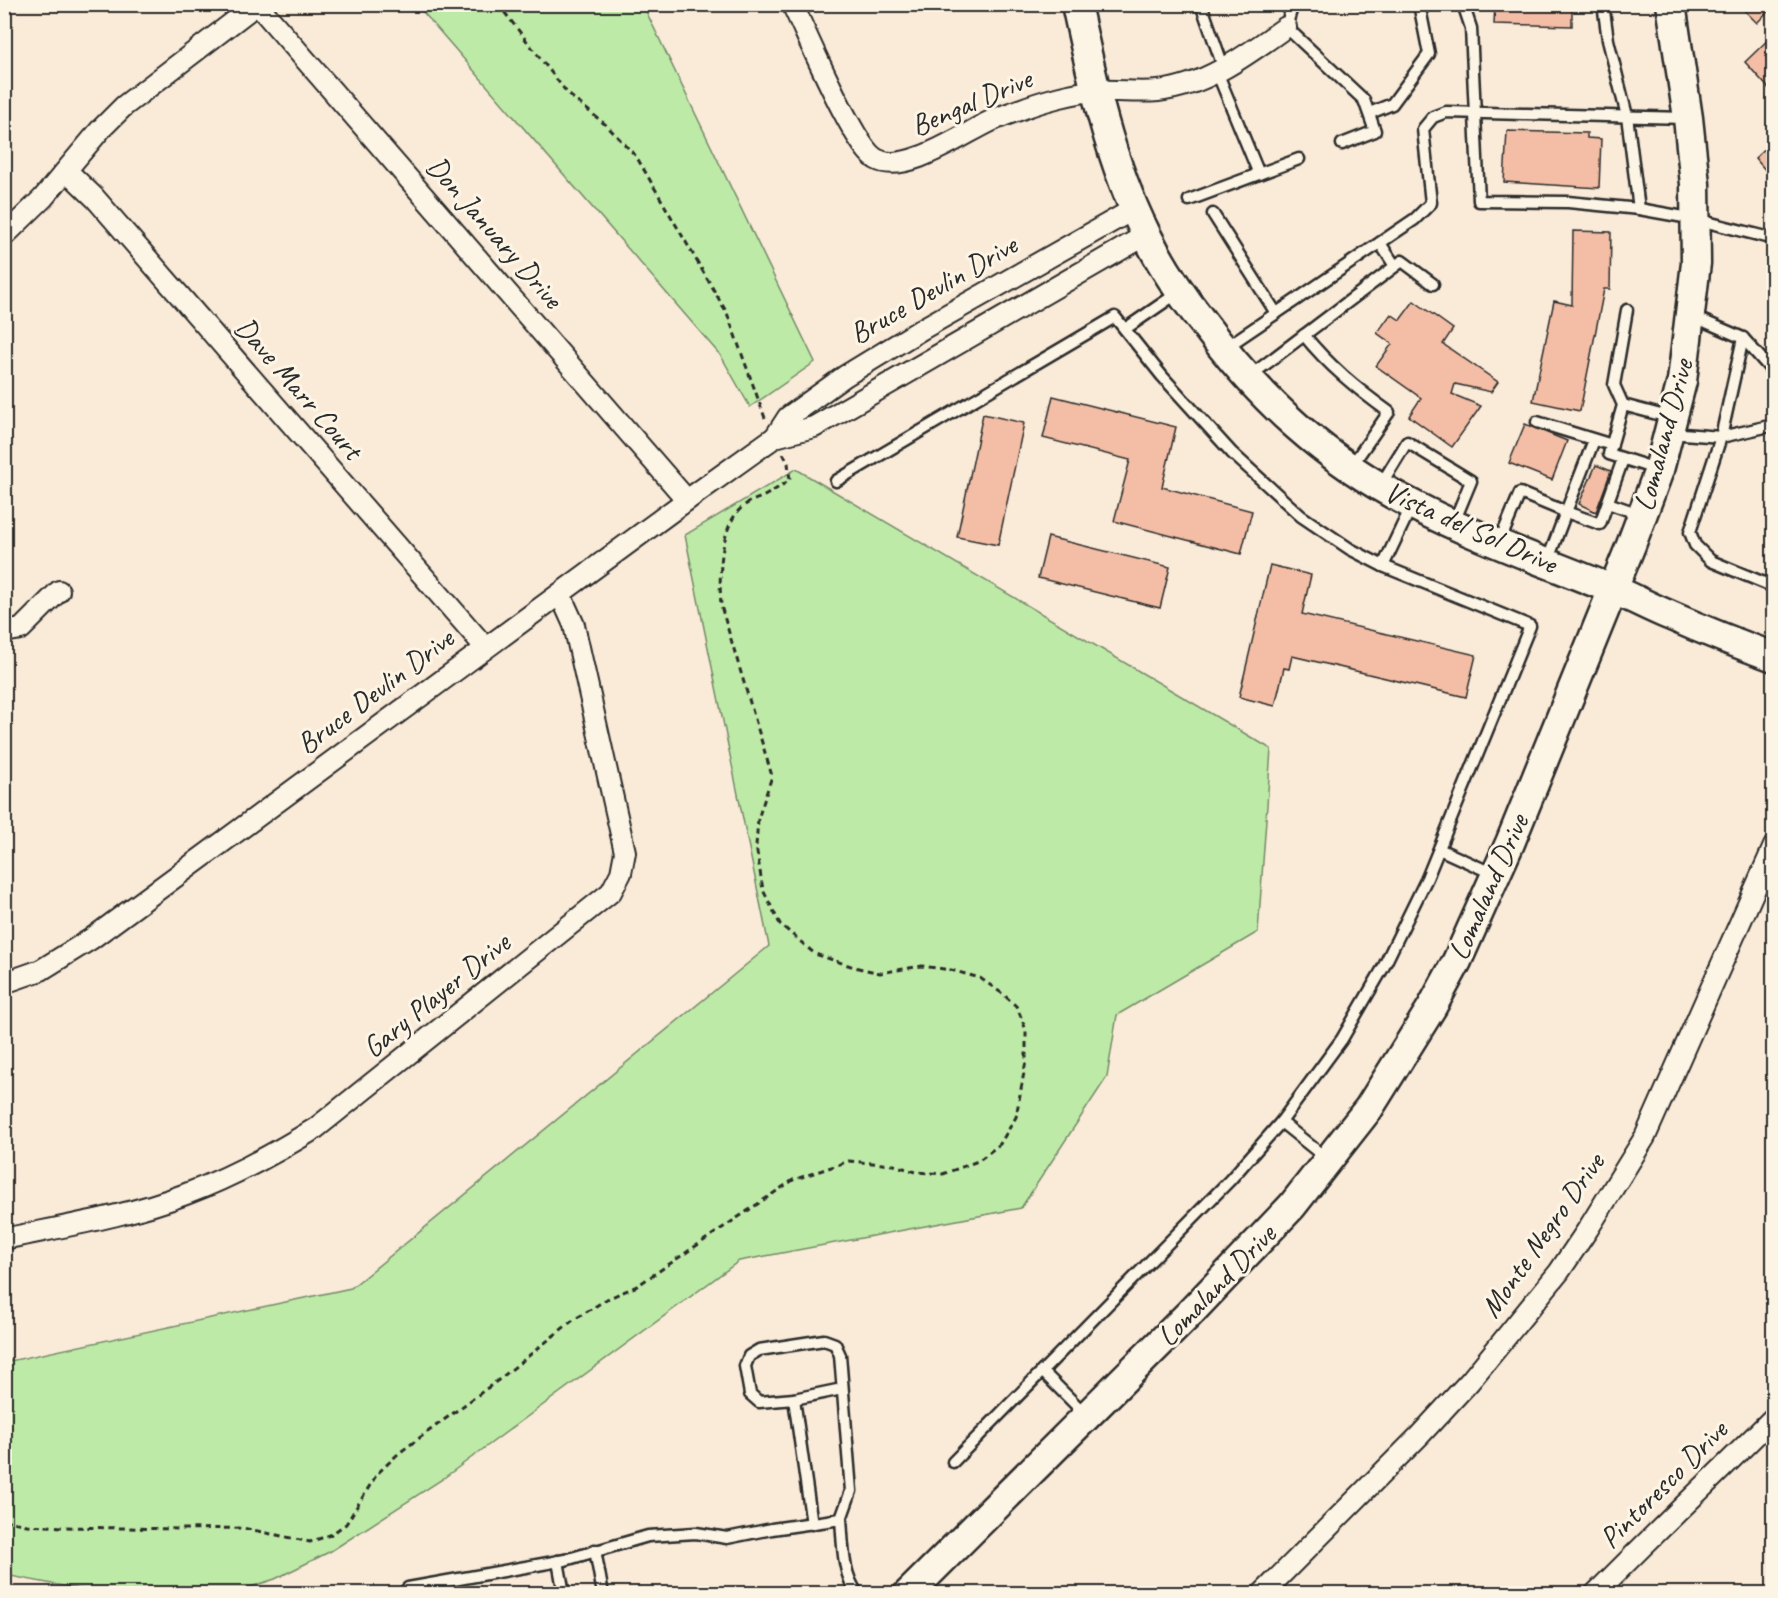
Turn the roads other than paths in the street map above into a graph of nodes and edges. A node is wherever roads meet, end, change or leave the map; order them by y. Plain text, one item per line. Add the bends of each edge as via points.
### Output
1 (257, 4) edge
2 (792, 4) edge
3 (1076, 4) edge
4 (1201, 4) edge
5 (1293, 4) edge
6 (1419, 4) edge
7 (1463, 4) edge
8 (1603, 4) edge
9 (1671, 4) edge
10 (1286, 27) junction
11 (1220, 70) junction
12 (1095, 91) junction
13 (1370, 113) junction
14 (1475, 113) junction
15 (1627, 116) junction
16 (1688, 118) junction
17 (1342, 144) dead end
18 (1299, 159) dead end
19 (66, 171) junction
20 (1259, 174) junction
21 (1189, 200) dead end
22 (1134, 209) junction
23 (1639, 209) junction
24 (1213, 214) dead end
25 (1695, 219) junction
26 (1146, 235) junction
27 (4, 236) edge
28 (1773, 238) edge
29 (1380, 243) junction
30 (1395, 266) junction
31 (1433, 284) dead end
32 (1180, 292) junction
33 (1627, 310) dead end
34 (1276, 313) junction
35 (1691, 315) junction
36 (1125, 329) junction
37 (1304, 335) junction
38 (1743, 338) junction
39 (1222, 350) junction
40 (1773, 373) edge
41 (1247, 378) junction
42 (1623, 405) junction
43 (1537, 422) dead end
44 (1671, 425) junction
45 (1773, 425) edge
46 (775, 437) junction
47 (1721, 437) junction
48 (1594, 440) junction
49 (1612, 446) junction
50 (1623, 459) junction
51 (1350, 468) junction
52 (1659, 470) junction
53 (836, 481) dead end
54 (1380, 487) junction
55 (1608, 498) junction
56 (687, 500) junction
57 (1412, 505) junction
58 (1566, 512) junction
59 (1642, 515) junction
60 (1452, 525) junction
61 (1499, 544) junction
62 (1547, 563) junction
63 (1383, 566) junction
64 (1773, 587) edge
65 (1612, 589) junction
66 (59, 591) dead end
67 (560, 594) junction
68 (4, 632) edge
69 (485, 647) junction
70 (1773, 657) edge
71 (1773, 846) edge
72 (1439, 849) junction
73 (1496, 875) junction
74 (4, 983) edge
75 (1281, 1122) junction
76 (1329, 1161) junction
77 (4, 1239) edge
78 (1042, 1371) junction
79 (842, 1389) junction
80 (794, 1399) junction
81 (1087, 1416) junction
82 (1773, 1417) edge
83 (953, 1462) dead end
84 (841, 1520) junction
85 (812, 1524) junction
86 (595, 1550) junction
87 (558, 1562) junction
88 (403, 1593) edge
89 (564, 1593) edge
90 (603, 1593) edge
91 (858, 1593) edge
92 (908, 1593) edge
93 (1262, 1593) edge
94 (1595, 1593) edge

1 - 19 street via 124,106
1 - 56 street, Don January Drive
2 - 12 street, Bengal Drive via 855,134 878,161 895,164 920,157 1025,107
3 - 12 street, Vista del Sol Drive
4 - 11 lane
5 - 10 lane
6 - 13 lane via 1430,54 1392,104
7 - 14 lane via 1472,28
8 - 15 lane
9 - 16 street, Lomaland Drive
10 - 11 street, Bengal Drive
10 - 13 lane via 1364,100
11 - 12 street, Bengal Drive via 1158,91
11 - 20 lane
12 - 22 street, Vista del Sol Drive
13 - 17 lane via 1375,131
14 - 15 lane
14 - 23 lane via 1479,201 1568,202
14 - 29 lane via 1446,112 1433,117 1423,129 1431,203
15 - 16 lane
15 - 23 lane
16 - 25 street, Lomaland Drive
18 - 20 lane
19 - 27 street
19 - 69 street, Dave Marr Court via 103,207
20 - 21 lane
22 - 26 street, Vista del Sol Drive
22 - 46 street, Bruce Devlin Drive via 845,376 788,417
23 - 25 lane
24 - 34 lane
25 - 28 lane
25 - 35 street, Lomaland Drive
26 - 32 street, Vista del Sol Drive
26 - 46 street, Bruce Devlin Drive via 814,427
29 - 30 lane
29 - 34 lane
30 - 31 lane via 1402,261
30 - 37 lane
32 - 36 lane
32 - 39 street, Vista del Sol Drive
33 - 42 lane via 1614,385
34 - 39 lane
35 - 38 lane
35 - 44 street, Lomaland Drive
36 - 53 lane via 1115,317
36 - 63 lane via 1168,384 1232,453 1301,516
37 - 41 lane
37 - 51 lane via 1347,381 1389,412
38 - 40 lane
38 - 47 lane
39 - 41 street, Vista del Sol Drive
41 - 51 street, Vista del Sol Drive via 1292,425
42 - 44 lane
42 - 49 lane
43 - 48 lane
44 - 47 lane
44 - 52 street, Lomaland Drive
45 - 47 lane
46 - 56 street, Bruce Devlin Drive
47 - 64 lane via 1690,532 1695,545 1711,561
48 - 49 lane
48 - 58 lane via 1582,486
49 - 50 lane via 1609,454
50 - 52 lane
50 - 55 lane
51 - 54 street, Vista del Sol Drive
52 - 59 street, Lomaland Drive
54 - 57 street, Vista del Sol Drive
54 - 60 lane via 1407,442 1471,481
55 - 58 lane via 1600,524
55 - 59 lane
56 - 67 street, Bruce Devlin Drive
57 - 60 street, Vista del Sol Drive
57 - 63 lane
58 - 61 lane via 1520,493
58 - 62 lane
59 - 65 street, Lomaland Drive
60 - 61 street, Vista del Sol Drive
61 - 62 street, Vista del Sol Drive
62 - 65 street, Vista del Sol Drive
63 - 72 lane via 1530,626
65 - 70 street, Vista del Sol Drive
65 - 73 street, Lomaland Drive
66 - 68 street via 21,629
67 - 69 street, Bruce Devlin Drive
67 - 77 street, Gary Player Drive via 574,625 625,852 621,873 611,892 325,1121 275,1154 184,1195
69 - 74 street, Bruce Devlin Drive via 91,939 41,970
71 - 93 street, Monte Negro Drive via 1646,1137 1559,1272 1470,1381
72 - 73 lane
72 - 75 lane via 1366,999
73 - 76 street, Lomaland Drive via 1432,1007 1369,1108
75 - 76 lane
75 - 78 lane via 1230,1180
76 - 81 street, Lomaland Drive via 1259,1242
78 - 81 lane
78 - 83 lane
79 - 80 lane
79 - 80 lane via 840,1355 835,1344 824,1340 759,1350 749,1356 746,1366 750,1394 759,1402
79 - 84 lane via 851,1491
80 - 85 lane
81 - 92 street, Lomaland Drive
82 - 94 street, Pintoresco Drive
84 - 85 lane
84 - 91 lane via 846,1566
85 - 86 lane via 728,1538 696,1533 648,1536
86 - 87 lane
86 - 90 lane
87 - 88 lane via 408,1588
87 - 89 lane

